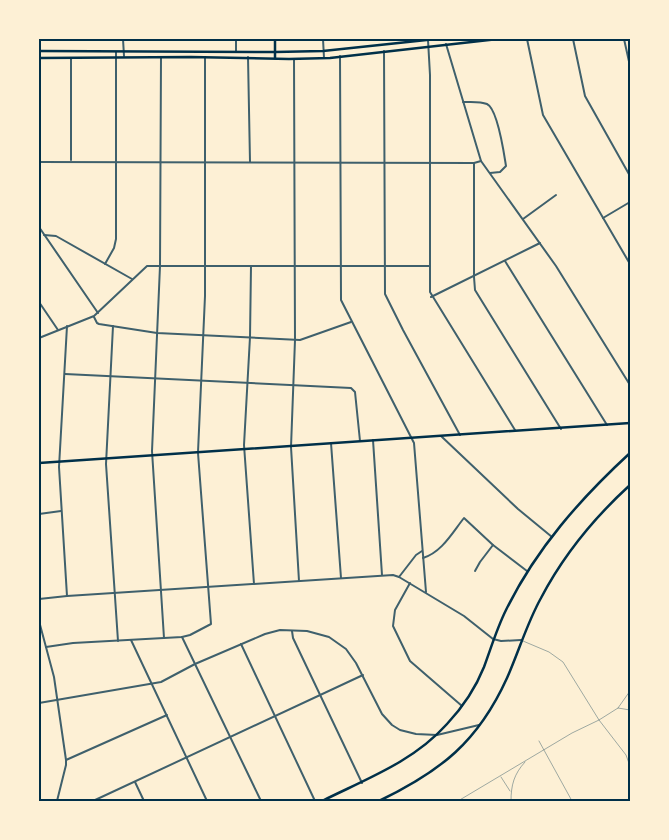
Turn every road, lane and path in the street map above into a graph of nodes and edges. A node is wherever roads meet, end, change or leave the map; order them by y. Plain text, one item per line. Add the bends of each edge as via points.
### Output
1 (123, 39) edge
2 (236, 39) edge
3 (275, 39) edge
4 (323, 39) edge
5 (428, 39) edge
6 (436, 39) edge
7 (498, 39) edge
8 (527, 39) edge
9 (573, 39) edge
10 (624, 39) edge
11 (446, 44) junction
12 (428, 46) junction
13 (39, 51) edge
14 (116, 51) junction
15 (123, 51) junction
16 (323, 51) junction
17 (384, 51) junction
18 (236, 52) junction
19 (275, 52) junction
20 (340, 56) junction
21 (124, 57) junction
22 (161, 57) junction
23 (205, 57) junction
24 (248, 57) junction
25 (39, 58) edge
26 (71, 58) junction
27 (115, 58) junction
28 (275, 58) junction
29 (324, 58) junction
30 (294, 59) junction
31 (630, 66) edge
32 (463, 102) junction
33 (481, 161) junction
34 (39, 162) edge
35 (71, 162) junction
36 (116, 162) junction
37 (160, 162) junction
38 (295, 162) junction
39 (205, 163) junction
40 (250, 163) junction
41 (341, 163) junction
42 (385, 163) junction
43 (430, 163) junction
44 (474, 163) junction
45 (490, 173) junction
46 (630, 176) edge
47 (556, 195) dead end
48 (630, 202) edge
49 (603, 218) junction
50 (523, 219) junction
51 (39, 227) edge
52 (44, 235) junction
53 (540, 243) junction
54 (505, 261) junction
55 (105, 264) junction
56 (630, 264) edge
57 (205, 265) junction
58 (160, 266) junction
59 (250, 266) junction
60 (295, 266) junction
61 (340, 266) junction
62 (385, 266) junction
63 (430, 266) junction
64 (474, 277) junction
65 (132, 279) junction
66 (431, 296) junction
67 (39, 302) edge
68 (98, 313) junction
69 (93, 316) junction
70 (350, 322) junction
71 (67, 326) junction
72 (113, 326) junction
73 (58, 330) junction
74 (157, 333) junction
75 (204, 335) junction
76 (250, 337) junction
77 (39, 338) edge
78 (295, 340) junction
79 (65, 374) junction
80 (110, 376) junction
81 (155, 378) junction
82 (202, 380) junction
83 (247, 382) junction
84 (293, 384) junction
85 (630, 385) edge
86 (630, 423) edge
87 (607, 425) junction
88 (561, 428) junction
89 (515, 430) junction
90 (460, 435) junction
91 (440, 436) junction
92 (412, 438) junction
93 (373, 440) junction
94 (360, 441) junction
95 (331, 443) junction
96 (291, 447) junction
97 (245, 450) junction
98 (198, 453) junction
99 (630, 454) edge
100 (152, 456) junction
101 (106, 459) junction
102 (60, 462) junction
103 (39, 463) edge
104 (630, 485) edge
105 (61, 511) junction
106 (39, 514) edge
107 (552, 537) junction
108 (493, 545) junction
109 (422, 551) junction
110 (423, 558) junction
111 (475, 571) dead end
112 (527, 571) junction
113 (382, 575) junction
114 (398, 577) junction
115 (341, 578) junction
116 (299, 581) junction
117 (254, 584) junction
118 (410, 584) junction
119 (207, 588) junction
120 (161, 590) junction
121 (426, 592) junction
122 (114, 594) junction
123 (67, 596) junction
124 (39, 599) edge
125 (39, 621) edge
126 (292, 631) junction
127 (182, 637) junction
128 (164, 638) junction
129 (493, 639) junction
130 (131, 640) junction
131 (521, 640) junction
132 (118, 641) junction
133 (241, 644) junction
134 (46, 647) junction
135 (196, 664) junction
136 (363, 675) junction
137 (151, 685) junction
138 (630, 691) edge
139 (320, 696) junction
140 (57, 701) junction
141 (39, 703) edge
142 (462, 706) junction
143 (618, 708) junction
144 (630, 710) edge
145 (167, 715) junction
146 (275, 716) junction
147 (600, 720) junction
148 (482, 724) junction
149 (436, 735) junction
150 (231, 738) junction
151 (539, 741) dead end
152 (544, 750) junction
153 (187, 759) junction
154 (66, 760) junction
155 (526, 761) junction
156 (630, 766) edge
157 (500, 776) junction
158 (136, 782) junction
159 (362, 783) junction
160 (511, 793) junction
161 (57, 801) edge
162 (93, 801) edge
163 (144, 801) edge
164 (207, 801) edge
165 (261, 801) edge
166 (315, 801) edge
167 (322, 801) edge
168 (379, 801) edge
169 (458, 801) edge
170 (511, 801) edge
171 (572, 801) edge

1 - 15 street
2 - 18 street
3 - 19 main road
4 - 16 street
5 - 6 main road
5 - 12 street
5 - 16 main road
7 - 11 main road
8 - 49 street via 543,115
9 - 46 street via 589,105
10 - 31 street
11 - 12 main road
11 - 32 street
12 - 17 main road
12 - 43 street
13 - 14 main road
14 - 15 main road
14 - 27 street
15 - 18 main road
15 - 21 street
16 - 19 main road
16 - 29 street
17 - 20 main road
17 - 42 street
18 - 19 main road
19 - 28 main road
20 - 29 main road
20 - 41 street
21 - 22 main road
21 - 27 main road
22 - 23 main road
22 - 37 street
23 - 24 main road
23 - 39 street
24 - 28 main road
24 - 40 street
25 - 26 main road
26 - 27 main road
26 - 35 street
27 - 36 street
28 - 30 main road
29 - 30 main road
30 - 38 street
32 - 33 street
32 - 45 street via 488,104 495,115 506,166 500,172
33 - 44 street
33 - 45 street
34 - 35 street
35 - 36 street
36 - 37 street
36 - 55 street via 116,239
37 - 39 street
37 - 58 street
38 - 40 street
38 - 41 street
38 - 60 street
39 - 40 street
39 - 57 street
41 - 42 street
41 - 61 street
42 - 43 street
42 - 62 street
43 - 44 street
43 - 63 street
44 - 64 street
45 - 50 street
47 - 50 street
48 - 49 street
49 - 56 street
50 - 53 street
51 - 52 street
52 - 55 street via 56,236
52 - 68 street
53 - 54 street
53 - 85 street
54 - 64 street
54 - 87 street
55 - 65 street
57 - 58 street
57 - 59 street
57 - 75 street
58 - 65 street via 145,267
58 - 74 street
59 - 60 street
59 - 76 street
60 - 61 street
60 - 78 street
61 - 62 street
61 - 70 street via 340,300
62 - 63 street
62 - 90 street via 385,294
63 - 66 street
64 - 66 street
64 - 88 street via 480,298
65 - 68 street
66 - 89 street
67 - 73 street
68 - 69 street
69 - 71 street
69 - 72 street via 97,323
70 - 78 street
70 - 92 street
71 - 73 street
71 - 79 street
72 - 74 street
72 - 80 street
73 - 77 street
74 - 75 street
74 - 81 street
75 - 76 street
75 - 82 street
76 - 78 street
76 - 83 street
78 - 84 street
79 - 80 street
79 - 102 street
80 - 81 street
80 - 101 street
81 - 82 street
81 - 100 street
82 - 83 street
82 - 98 street
83 - 84 street
83 - 97 street
84 - 94 street via 353,389
84 - 96 street
86 - 87 main road
87 - 88 main road
88 - 89 main road
89 - 90 main road
90 - 91 main road
91 - 92 main road
91 - 107 street
92 - 93 main road
92 - 109 street
93 - 94 main road
93 - 113 street
94 - 95 main road
95 - 96 main road
95 - 115 street
96 - 97 main road
96 - 116 street
97 - 98 main road
97 - 117 street
98 - 100 main road
98 - 119 street
99 - 107 main road via 592,490
100 - 101 main road
100 - 120 street
101 - 102 main road
101 - 122 street
102 - 103 main road
102 - 105 street
104 - 131 main road via 586,532 558,570
105 - 106 street
105 - 123 street
107 - 112 main road
108 - 110 street via 464,518 439,550
108 - 111 street
108 - 112 street
109 - 110 street
109 - 114 street
110 - 121 street
112 - 129 main road
113 - 114 street
113 - 115 street
114 - 118 street
115 - 116 street
116 - 117 street
117 - 119 street
118 - 121 street
118 - 142 street via 395,610 393,626 410,661
119 - 120 street
119 - 127 street via 210,624
120 - 122 street
120 - 128 street
121 - 129 street
122 - 123 street
122 - 132 street
123 - 124 street
125 - 134 street
126 - 133 street via 271,632
126 - 136 street via 319,634 338,642
126 - 139 street
127 - 128 street
127 - 135 street
128 - 130 street
129 - 131 street
129 - 142 main road via 483,669
130 - 132 street
130 - 137 street
131 - 147 lane via 563,662
131 - 148 main road via 505,683
132 - 134 street
133 - 135 street
133 - 146 street
134 - 140 street
135 - 137 street
135 - 150 street
136 - 139 street
136 - 149 street via 382,714 392,725 408,732
137 - 140 street
137 - 145 street
138 - 143 lane
139 - 146 street
139 - 159 street
140 - 141 street
140 - 154 street
142 - 149 main road
143 - 144 lane
143 - 147 lane
145 - 153 street
145 - 154 street
146 - 150 street
146 - 166 street
147 - 152 lane via 572,732
147 - 156 lane via 626,755
148 - 149 street
148 - 168 main road via 439,767
149 - 159 main road via 402,762
150 - 153 street
150 - 165 street
151 - 152 lane
152 - 155 lane
152 - 171 lane
153 - 158 street
153 - 164 street
154 - 161 street
155 - 157 lane
155 - 160 lane via 517,770
157 - 160 lane
157 - 169 lane
158 - 162 street
158 - 163 street
159 - 167 main road
160 - 170 lane

